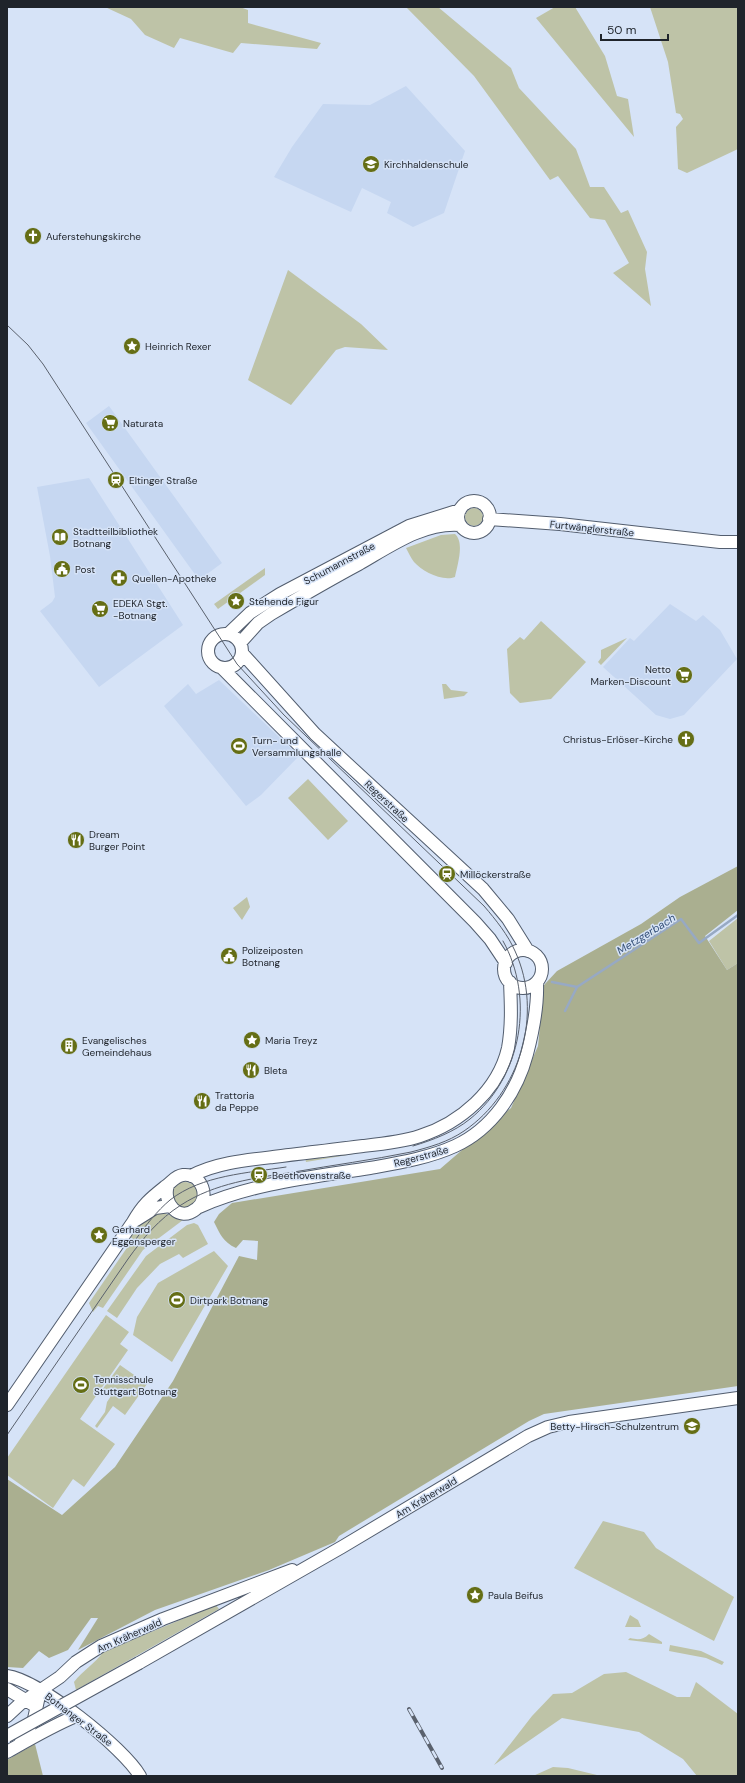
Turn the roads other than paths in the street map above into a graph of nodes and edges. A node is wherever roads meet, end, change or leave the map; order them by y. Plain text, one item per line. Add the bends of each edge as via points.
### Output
1 (460, 510) junction
2 (489, 519) junction
3 (460, 525) junction
4 (738, 534) edge
5 (695, 538) junction
6 (738, 542) edge
7 (228, 634) junction
8 (241, 648) junction
9 (222, 668) junction
10 (528, 951) junction
11 (506, 963) junction
12 (510, 982) junction
13 (537, 983) junction
14 (191, 1176) junction
15 (168, 1185) junction
16 (170, 1206) junction
17 (199, 1207) junction
18 (133, 1222) junction
19 (738, 1398) edge
20 (7, 1405) edge
21 (313, 1564) junction
22 (228, 1595) junction
23 (248, 1602) junction
24 (7, 1676) edge
25 (7, 1689) edge
26 (48, 1696) junction
27 (31, 1704) junction
28 (7, 1716) edge
29 (76, 1716) junction
30 (50, 1728) junction
31 (7, 1736) edge
32 (19, 1745) junction
33 (7, 1752) edge
34 (140, 1776) edge

1 - 2 main road via 470,502 479,502 487,509
1 - 3 main road
1 - 7 main road, Schumannstraße via 409,526 280,594 250,613
2 - 3 main road via 486,527 478,532 470,532
2 - 5 main road, Furtwänglerstraße
3 - 8 main road, Schumannstraße via 447,524 402,540 271,614 250,631
4 - 5 main road, Furtwänglerstraße
5 - 6 main road, Furtwänglerstraße
7 - 8 main road via 237,638
7 - 9 main road via 213,638 209,647 210,658
8 - 9 main road via 237,664
8 - 10 main road, Regerstraße via 315,734 483,889 508,919
9 - 11 main road, Regerstraße via 475,922
10 - 11 main road via 516,952
10 - 13 main road, Regerstraße via 539,959 542,966
11 - 12 main road, Regerstraße via 505,973
12 - 13 main road via 525,988
12 - 14 main road, Regerstraße via 510,1035 499,1072 489,1089 472,1108 453,1121 420,1136 393,1142 247,1160 201,1171
13 - 17 main road, Regerstraße via 535,1016 522,1075 505,1104 493,1117 456,1146 392,1164 232,1193
14 - 15 main road via 177,1177
14 - 17 main road via 203,1188 203,1200
15 - 16 main road via 166,1197
15 - 18 main road via 149,1198
16 - 17 main road via 184,1213
16 - 18 main road via 148,1211
18 - 20 main road
19 - 21 main road, Am Kräherwald via 548,1427 528,1436
21 - 22 main road, Am Kräherwald via 279,1574
21 - 23 main road, Am Kräherwald
22 - 23 main road via 241,1597
22 - 26 main road, Am Kräherwald via 101,1646 76,1662 60,1677
23 - 31 main road, Am Kräherwald, bridge
24 - 26 main road, Botnanger Straße via 18,1678
25 - 27 main road
26 - 27 main road, Am Kräherwald
26 - 29 main road, Botnanger Straße
26 - 30 main road via 56,1712
27 - 28 main road, Am Kräherwald
27 - 32 main road via 34,1719
29 - 30 main road
29 - 34 main road, Botnanger Straße via 121,1752
30 - 32 main road
32 - 33 main road

